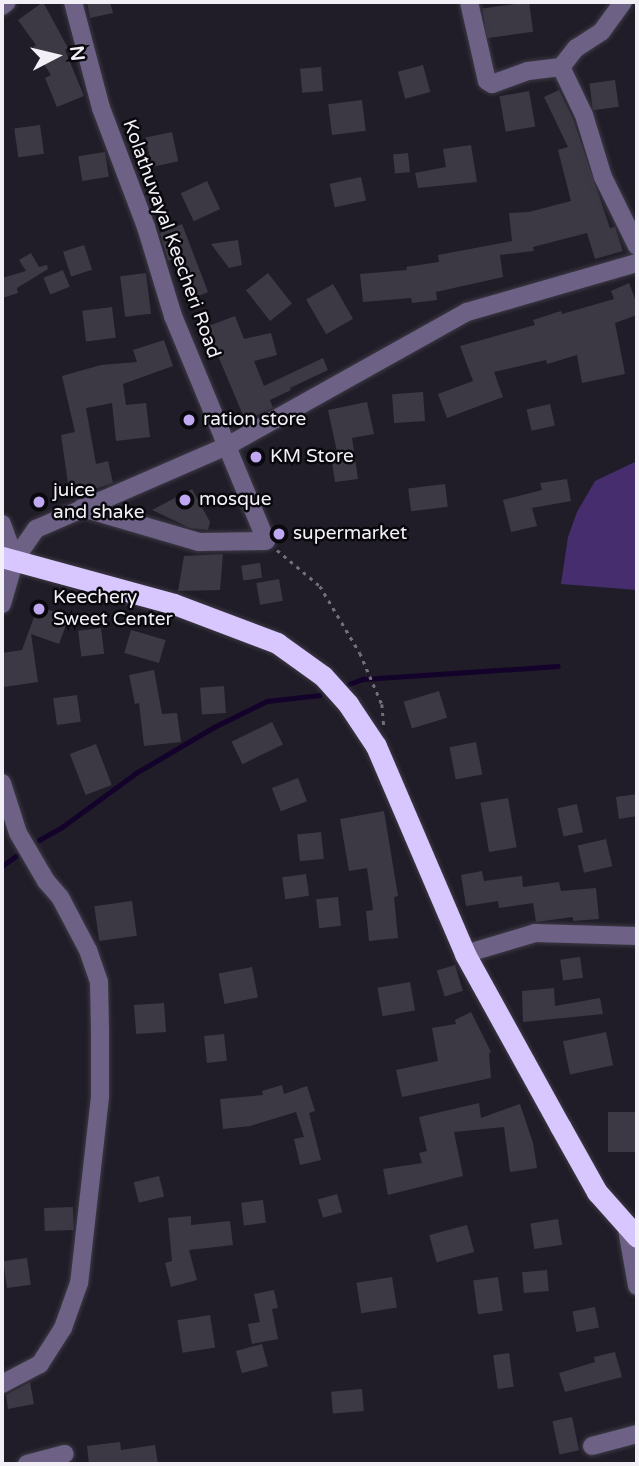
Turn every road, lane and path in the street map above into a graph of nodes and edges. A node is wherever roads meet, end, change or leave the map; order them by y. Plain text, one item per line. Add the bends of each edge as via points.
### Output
1 (6, 2) edge
2 (73, 2) edge
3 (469, 2) edge
4 (623, 2) edge
5 (2, 6) edge
6 (561, 67) junction
7 (637, 246) edge
8 (637, 263) edge
9 (229, 445) junction
10 (82, 508) junction
11 (2, 524) edge
12 (266, 541) junction
13 (8, 558) edge
14 (2, 604) edge
15 (376, 688) dead end
16 (2, 783) edge
17 (637, 936) edge
18 (465, 954) junction
19 (632, 1233) edge
20 (637, 1286) edge
21 (2, 1384) edge
22 (637, 1434) edge
23 (592, 1446) dead end
24 (65, 1454) dead end
25 (27, 1464) edge

1 - 5 street
2 - 9 street, Kolathuvayal Keecheri Road via 101,108 146,227 173,316
3 - 6 street via 487,81 492,84 528,71
4 - 6 street via 600,32 576,48
6 - 7 street via 584,115 603,177
8 - 9 street via 467,312
9 - 10 street
9 - 12 street, Kolathuvayal Keecheri Road
10 - 12 street via 199,542
10 - 13 street via 36,529
11 - 13 street
12 - 15 path via 320,586
13 - 14 street
13 - 18 highway via 174,604 277,643 323,676 376,746
16 - 21 street via 18,833 89,950 99,982 100,1030 100,1097 79,1283 63,1328 40,1364
17 - 18 street via 535,933
18 - 19 highway via 597,1192
19 - 20 street
22 - 23 street
24 - 25 street

